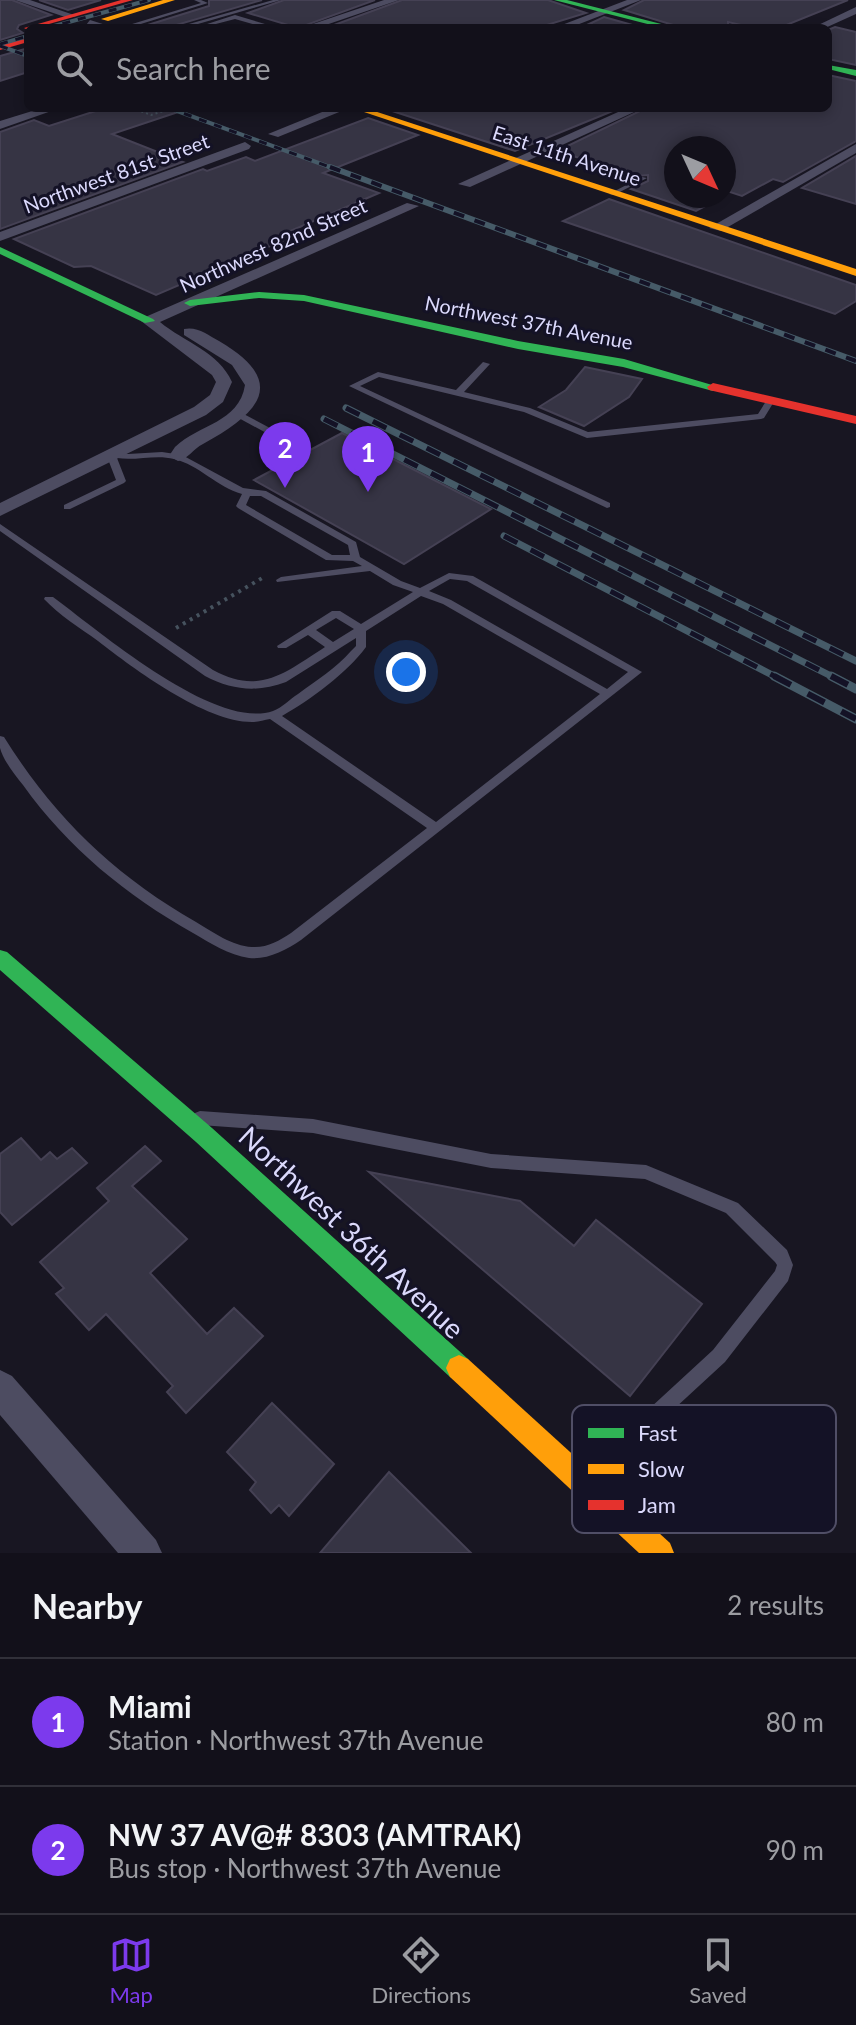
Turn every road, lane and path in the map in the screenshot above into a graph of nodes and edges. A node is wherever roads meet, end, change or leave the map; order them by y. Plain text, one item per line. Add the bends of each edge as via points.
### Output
1 (25, 0) edge
2 (129, 0) edge
3 (171, 0) edge
4 (196, 0) edge
5 (279, 0) edge
6 (394, 0) edge
7 (558, 0) edge
8 (636, 0) edge
9 (856, 10) edge
10 (605, 11) junction
11 (85, 24) edge
12 (135, 24) edge
13 (192, 24) edge
14 (210, 24) edge
15 (259, 24) edge
16 (319, 24) edge
17 (570, 24) edge
18 (657, 24) edge
19 (826, 24) edge
20 (832, 68) edge
21 (856, 73) edge
22 (41, 112) edge
23 (143, 112) edge
24 (160, 112) edge
25 (332, 112) edge
26 (368, 112) edge
27 (628, 112) edge
28 (151, 115) junction
29 (161, 116) dead end
30 (0, 125) edge
31 (274, 134) dead end
32 (245, 146) dead end
33 (856, 148) edge
34 (515, 162) junction
35 (644, 178) dead end
36 (465, 184) dead end
37 (612, 194) junction
38 (412, 206) dead end
39 (716, 228) junction
40 (0, 237) edge
41 (0, 250) edge
42 (856, 273) edge
43 (190, 303) junction
44 (149, 321) junction
45 (486, 364) dead end
46 (458, 393) junction
47 (771, 400) junction
48 (238, 414) junction
49 (856, 420) edge
50 (295, 445) dead end
51 (111, 454) junction
52 (178, 456) junction
53 (246, 495) junction
54 (607, 505) dead end
55 (67, 507) dead end
56 (0, 510) edge
57 (0, 527) edge
58 (355, 558) junction
59 (372, 568) junction
60 (271, 573) dead end
61 (281, 580) dead end
62 (421, 592) junction
63 (49, 599) dead end
64 (361, 629) junction
65 (308, 630) junction
66 (159, 638) junction
67 (282, 646) dead end
68 (333, 647) junction
69 (608, 694) junction
70 (272, 715) junction
71 (0, 740) edge
72 (436, 828) junction
73 (0, 958) edge
74 (183, 1117) junction
75 (0, 1388) edge
76 (666, 1405) edge
77 (572, 1473) edge
78 (638, 1533) edge
79 (143, 1553) edge
80 (660, 1553) edge

1 - 11 street
2 - 11 street
3 - 11 street
4 - 12 lane via 206,3
5 - 13 lane
6 - 16 street
7 - 10 street
8 - 10 street
9 - 19 street
10 - 17 street
10 - 18 street
14 - 15 lane via 235,17
20 - 21 street
22 - 30 street
23 - 28 path
24 - 28 path
25 - 31 street
26 - 34 street, East 11th Avenue
27 - 34 street
28 - 29 path
32 - 40 street, Northwest 81st Street
33 - 39 street
34 - 36 street
34 - 37 street, East 11th Avenue
35 - 37 lane
37 - 39 street, East 11th Avenue
38 - 43 street, Northwest 82nd Street
39 - 42 street, East 11th Avenue
41 - 44 street
43 - 44 street, Northwest 82nd Street
43 - 47 street, Northwest 37th Avenue via 259,295 304,298 616,361
44 - 48 street via 184,330 243,362 252,383
44 - 51 street via 165,338 214,364 222,373 223,387 200,411
45 - 46 lane
46 - 47 lane via 527,410 587,435 761,416
46 - 54 lane via 378,374 353,386
47 - 49 street, Northwest 37th Avenue
48 - 50 lane
48 - 52 street
51 - 52 lane
51 - 55 lane via 121,481
51 - 56 street
52 - 53 lane
53 - 58 lane via 263,493 353,544
53 - 58 lane via 241,506 330,558
57 - 66 lane
58 - 59 lane
59 - 61 lane
59 - 62 lane
60 - 66 path
62 - 64 lane
62 - 69 lane
62 - 69 lane via 449,576 469,578 636,672
63 - 70 lane via 193,701 235,715
64 - 65 lane via 336,613
64 - 68 lane
64 - 70 lane via 361,647 345,667
65 - 67 lane
65 - 68 lane
66 - 68 lane via 216,677 241,686 275,682
69 - 72 lane
70 - 72 lane
71 - 72 lane via 39,800 103,866 166,911 244,952 268,950 295,938
73 - 74 street, Northwest 36th Avenue
74 - 76 lane via 313,1126 491,1161 646,1172 732,1208 781,1256 782,1275 719,1356
74 - 77 street, Northwest 36th Avenue
75 - 79 street
78 - 80 street, Northwest 36th Avenue

